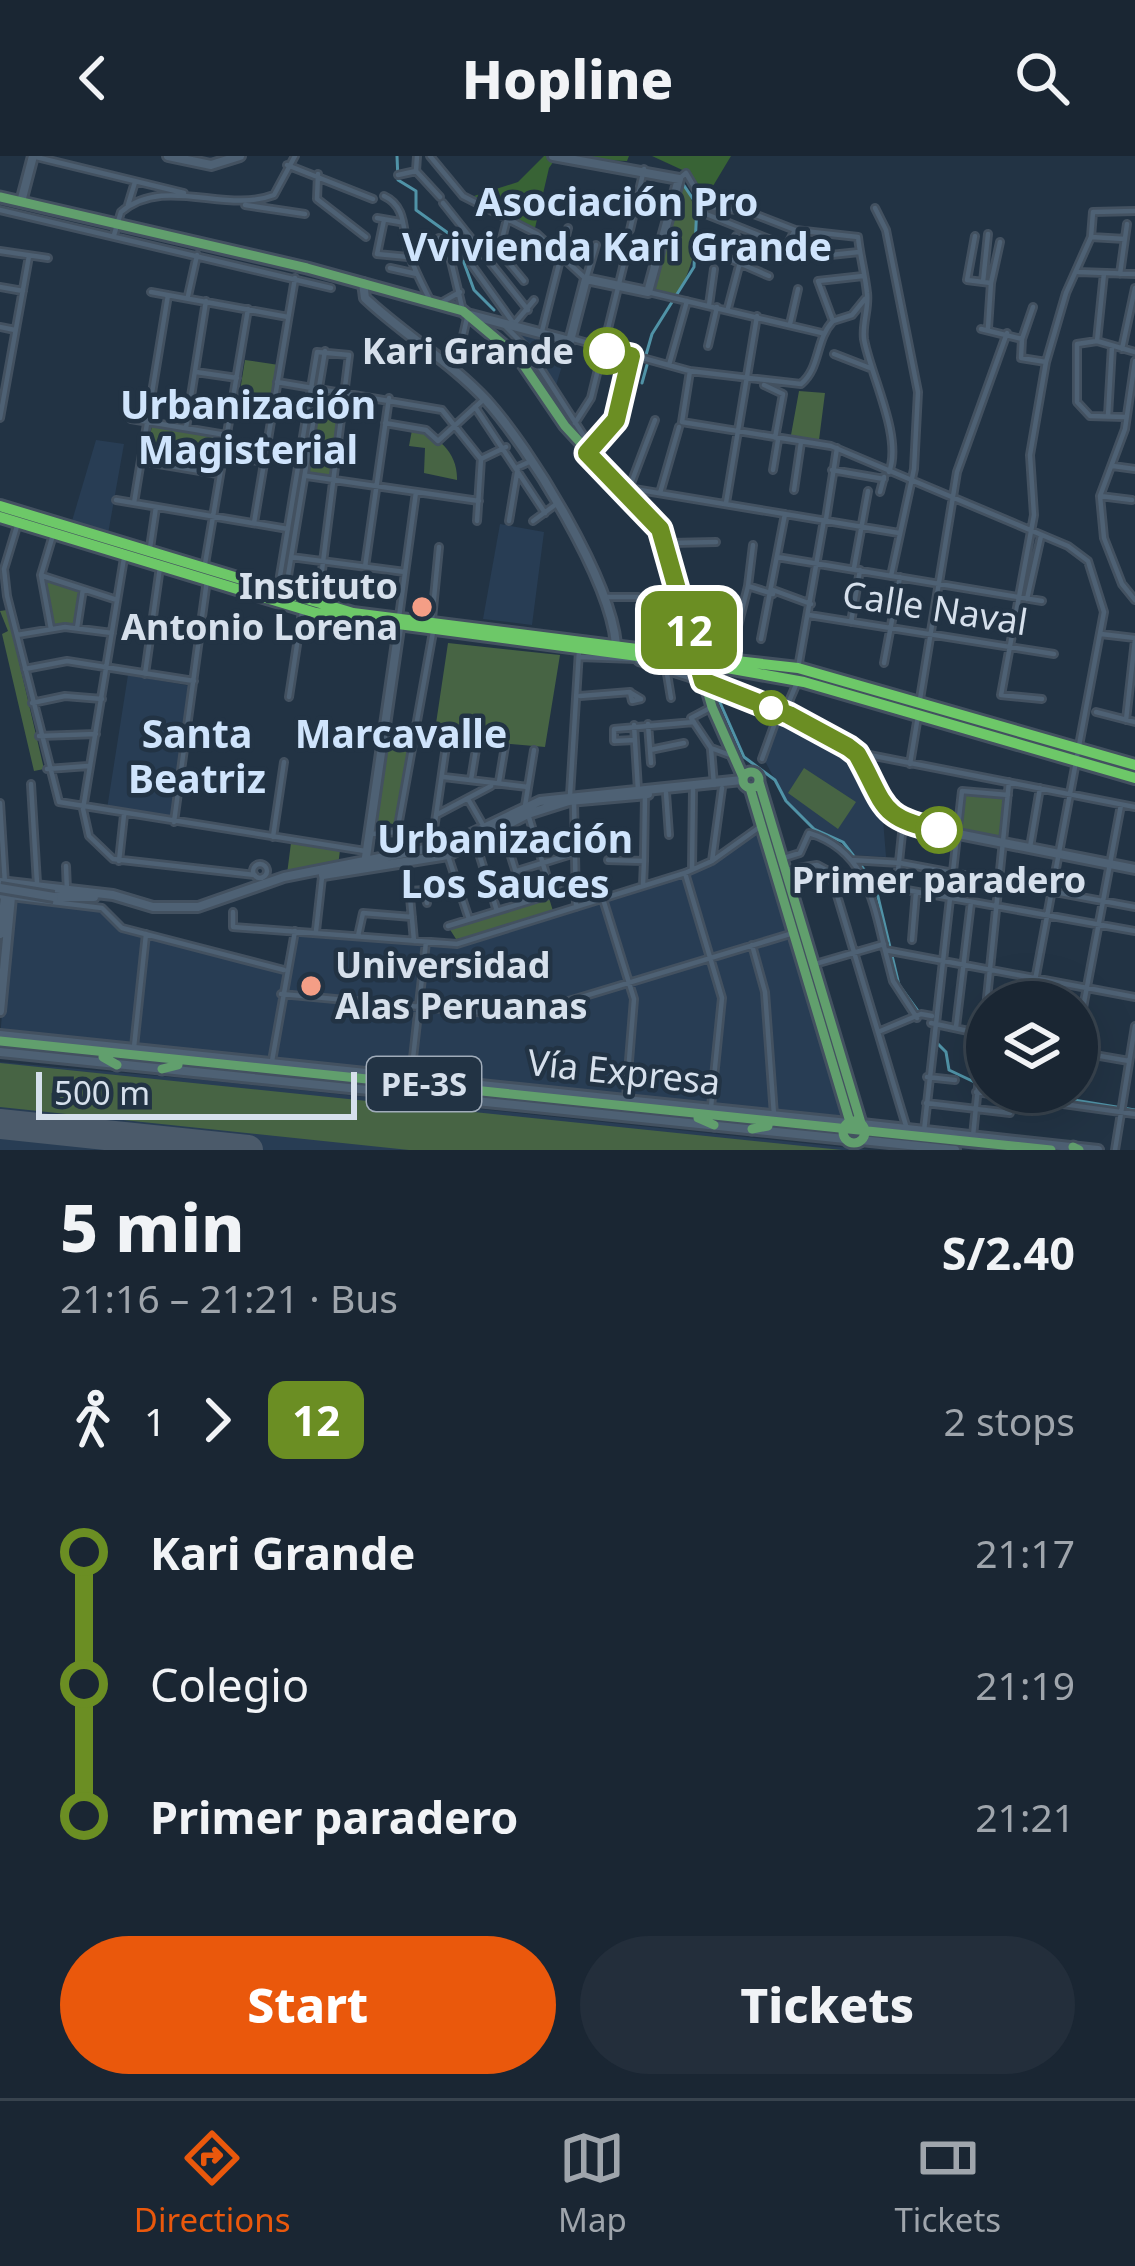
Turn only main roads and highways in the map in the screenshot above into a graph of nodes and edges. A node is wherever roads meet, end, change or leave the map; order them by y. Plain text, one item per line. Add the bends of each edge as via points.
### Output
1 (32, 156) edge
2 (168, 156) edge
3 (240, 156) edge
4 (553, 156) edge
5 (0, 197) edge
6 (21, 202) junction
7 (363, 283) junction
8 (465, 315) junction
9 (0, 506) edge
10 (0, 518) edge
11 (124, 555) junction
12 (206, 577) junction
13 (303, 605) junction
14 (399, 623) junction
15 (616, 644) junction
16 (579, 648) junction
17 (695, 649) junction
18 (632, 657) junction
19 (746, 660) junction
20 (710, 662) junction
21 (798, 674) junction
22 (703, 681) junction
23 (1135, 765) edge
24 (1117, 766) junction
25 (1135, 778) edge
26 (748, 781) junction
27 (718, 787) junction
28 (642, 792) junction
29 (526, 810) junction
30 (474, 837) junction
31 (365, 868) junction
32 (1135, 869) edge
33 (2, 890) edge
34 (99, 895) junction
35 (798, 931) junction
36 (0, 934) edge
37 (3, 957) edge
38 (0, 1011) edge
39 (1, 1044) edge
40 (118, 1048) junction
41 (164, 1052) junction
42 (104, 1054) junction
43 (178, 1062) junction
44 (116, 1065) junction
45 (162, 1070) junction
46 (713, 1108) junction
47 (754, 1113) joint
48 (698, 1115) junction
49 (770, 1120) junction
50 (714, 1125) junction
51 (752, 1129) junction
52 (854, 1130) junction
53 (1032, 1143) junction
54 (1009, 1148) edge
55 (1076, 1149) edge
56 (955, 1150) edge
57 (1051, 1150) edge
58 (1098, 1150) edge

1 - 6 main road
2 - 3 main road via 223,165
4 - 8 main road via 680,178 648,292 586,279 568,339
5 - 6 main road
6 - 7 main road
7 - 8 main road
7 - 15 main road via 365,298 484,399 530,462 607,597
8 - 17 main road via 518,357 660,529
9 - 11 highway
10 - 11 highway
11 - 12 highway
11 - 12 highway via 148,554
12 - 13 highway
12 - 13 highway
13 - 14 highway
14 - 16 highway
14 - 31 main road
15 - 16 highway
15 - 17 highway
16 - 18 highway
17 - 18 highway
17 - 19 highway
17 - 20 highway, bridge
17 - 22 main road
18 - 22 main road
19 - 20 highway
19 - 21 highway
20 - 21 highway
21 - 24 highway
22 - 26 main road
22 - 32 main road via 857,754 884,810 903,824
23 - 24 highway
24 - 25 highway
26 - 27 main road
26 - 35 main road
26 - 35 main road via 783,864
27 - 28 main road
27 - 28 main road
28 - 29 main road
29 - 30 main road
29 - 30 main road
30 - 31 main road
30 - 31 main road via 448,855
31 - 34 main road via 284,878 198,907
31 - 34 main road via 196,911
33 - 34 main road, bridge
33 - 34 main road
33 - 36 main road
33 - 37 main road
35 - 52 main road
37 - 38 main road
39 - 40 main road, Vía Expresa / PE-3S
39 - 42 main road, Vía Expresa / PE-3S
39 - 44 main road, Vía Expresa / PE-3S
40 - 41 main road, Vía Expresa / PE-3S
40 - 42 main road
41 - 43 main road
41 - 46 main road, Vía Expresa / PE-3S
42 - 43 main road, Vía Expresa / PE-3S
42 - 44 main road
43 - 45 main road
43 - 48 main road, Vía Expresa / PE-3S
44 - 45 main road, Vía Expresa / PE-3S
45 - 50 main road, Vía Expresa / PE-3S
46 - 47 main road, Vía Expresa / PE-3S
46 - 48 main road
47 - 49 main road
48 - 49 main road, Vía Expresa / PE-3S
48 - 50 main road
49 - 51 main road
49 - 52 main road, Vía Expresa / PE-3S
50 - 51 main road, Vía Expresa / PE-3S
51 - 52 main road, Vía Expresa / PE-3S
52 - 53 main road, Vía Expresa / PE-3S
52 - 54 main road, Vía Expresa / PE-3S
52 - 56 main road, Vía Expresa / PE-3S
53 - 54 main road
53 - 55 main road, Vía Expresa / PE-3S
54 - 57 main road, Vía Expresa / PE-3S
55 - 58 main road, Vía Expresa / PE-3S

